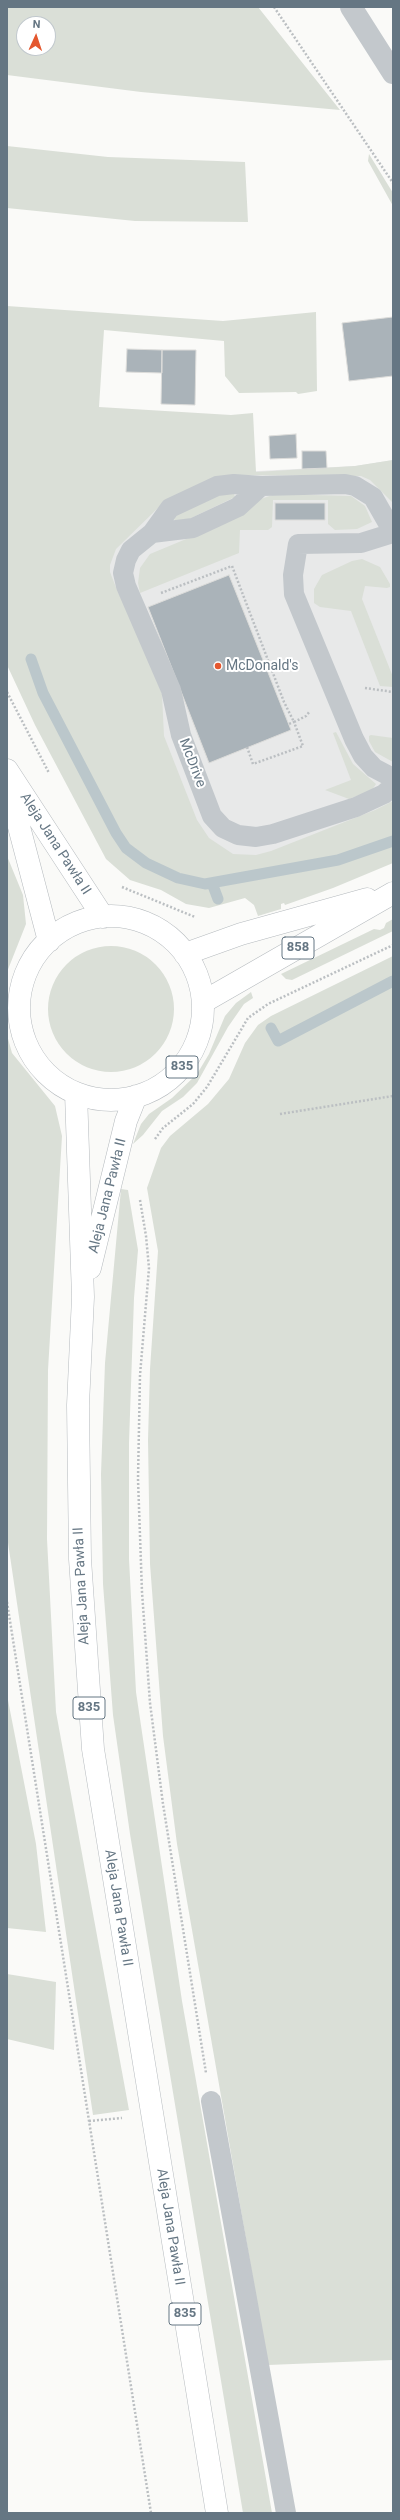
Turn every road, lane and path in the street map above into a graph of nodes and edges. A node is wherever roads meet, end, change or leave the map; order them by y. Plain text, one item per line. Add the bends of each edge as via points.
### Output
1 (274, 7) edge
2 (351, 7) edge
3 (393, 73) edge
4 (393, 183) edge
5 (261, 486) junction
6 (393, 532) edge
7 (152, 533) junction
8 (135, 604) junction
9 (335, 690) junction
10 (7, 692) edge
11 (393, 692) edge
12 (294, 722) junction
13 (289, 724) dead end
14 (247, 747) dead end
15 (7, 770) edge
16 (393, 778) edge
17 (52, 780) dead end
18 (7, 781) edge
19 (393, 786) edge
20 (120, 885) dead end
21 (393, 893) edge
22 (103, 917) junction
23 (202, 918) dead end
24 (49, 941) junction
25 (393, 945) edge
26 (185, 954) junction
27 (203, 1002) junction
28 (76, 1093) junction
29 (136, 1096) junction
30 (393, 1096) edge
31 (280, 1114) dead end
32 (152, 1144) dead end
33 (138, 1192) dead end
34 (83, 1297) junction
35 (7, 1602) edge
36 (211, 2101) joint
37 (151, 2513) edge
38 (217, 2513) edge
39 (286, 2513) edge

1 - 4 path
2 - 3 street
5 - 6 lane, McDrive via 355,486 373,497
5 - 7 lane via 238,507 193,528
5 - 7 lane, McDrive via 227,484 198,494 170,508
6 - 9 lane via 361,543 298,544 292,575 294,594
7 - 8 lane, McDrive via 131,550 126,560 123,573
8 - 12 path via 232,566
8 - 19 lane, McDrive via 171,690 181,735 212,816 223,828 238,835 256,837 273,834 356,808 384,794
9 - 11 path via 347,686
9 - 12 path via 322,694 306,716
9 - 16 lane via 363,756 374,768
10 - 17 path
12 - 13 path
12 - 14 path via 303,746 254,764
15 - 22 main road, Aleja Jana Pawła II
18 - 24 main road, Aleja Jana Pawła II
20 - 23 path via 186,915
21 - 26 main road, 858 via 241,934
21 - 27 main road, 858
22 - 24 main road, 835 via 80,922
22 - 26 main road, 835 via 143,922 166,935
24 - 28 main road, 835 via 33,960 23,982 21,1024 26,1042 38,1063 55,1081
25 - 32 path via 268,1004 248,1018 207,1087 193,1104 163,1128
26 - 27 main road, 835 via 199,982
27 - 29 main road, 835 via 199,1035 183,1065 157,1088
28 - 29 main road, 835 via 100,1099
28 - 34 main road, Aleja Jana Pawła II / 835
29 - 34 main road, Aleja Jana Pawła II / 835 via 120,1144
30 - 31 path
33 - 36 path via 149,1268 140,1375 138,1479 142,1592 150,1703 163,1804
34 - 38 main road, Aleja Jana Pawła II / 835 via 78,1405 79,1551 93,1749
35 - 37 path
36 - 39 lane

